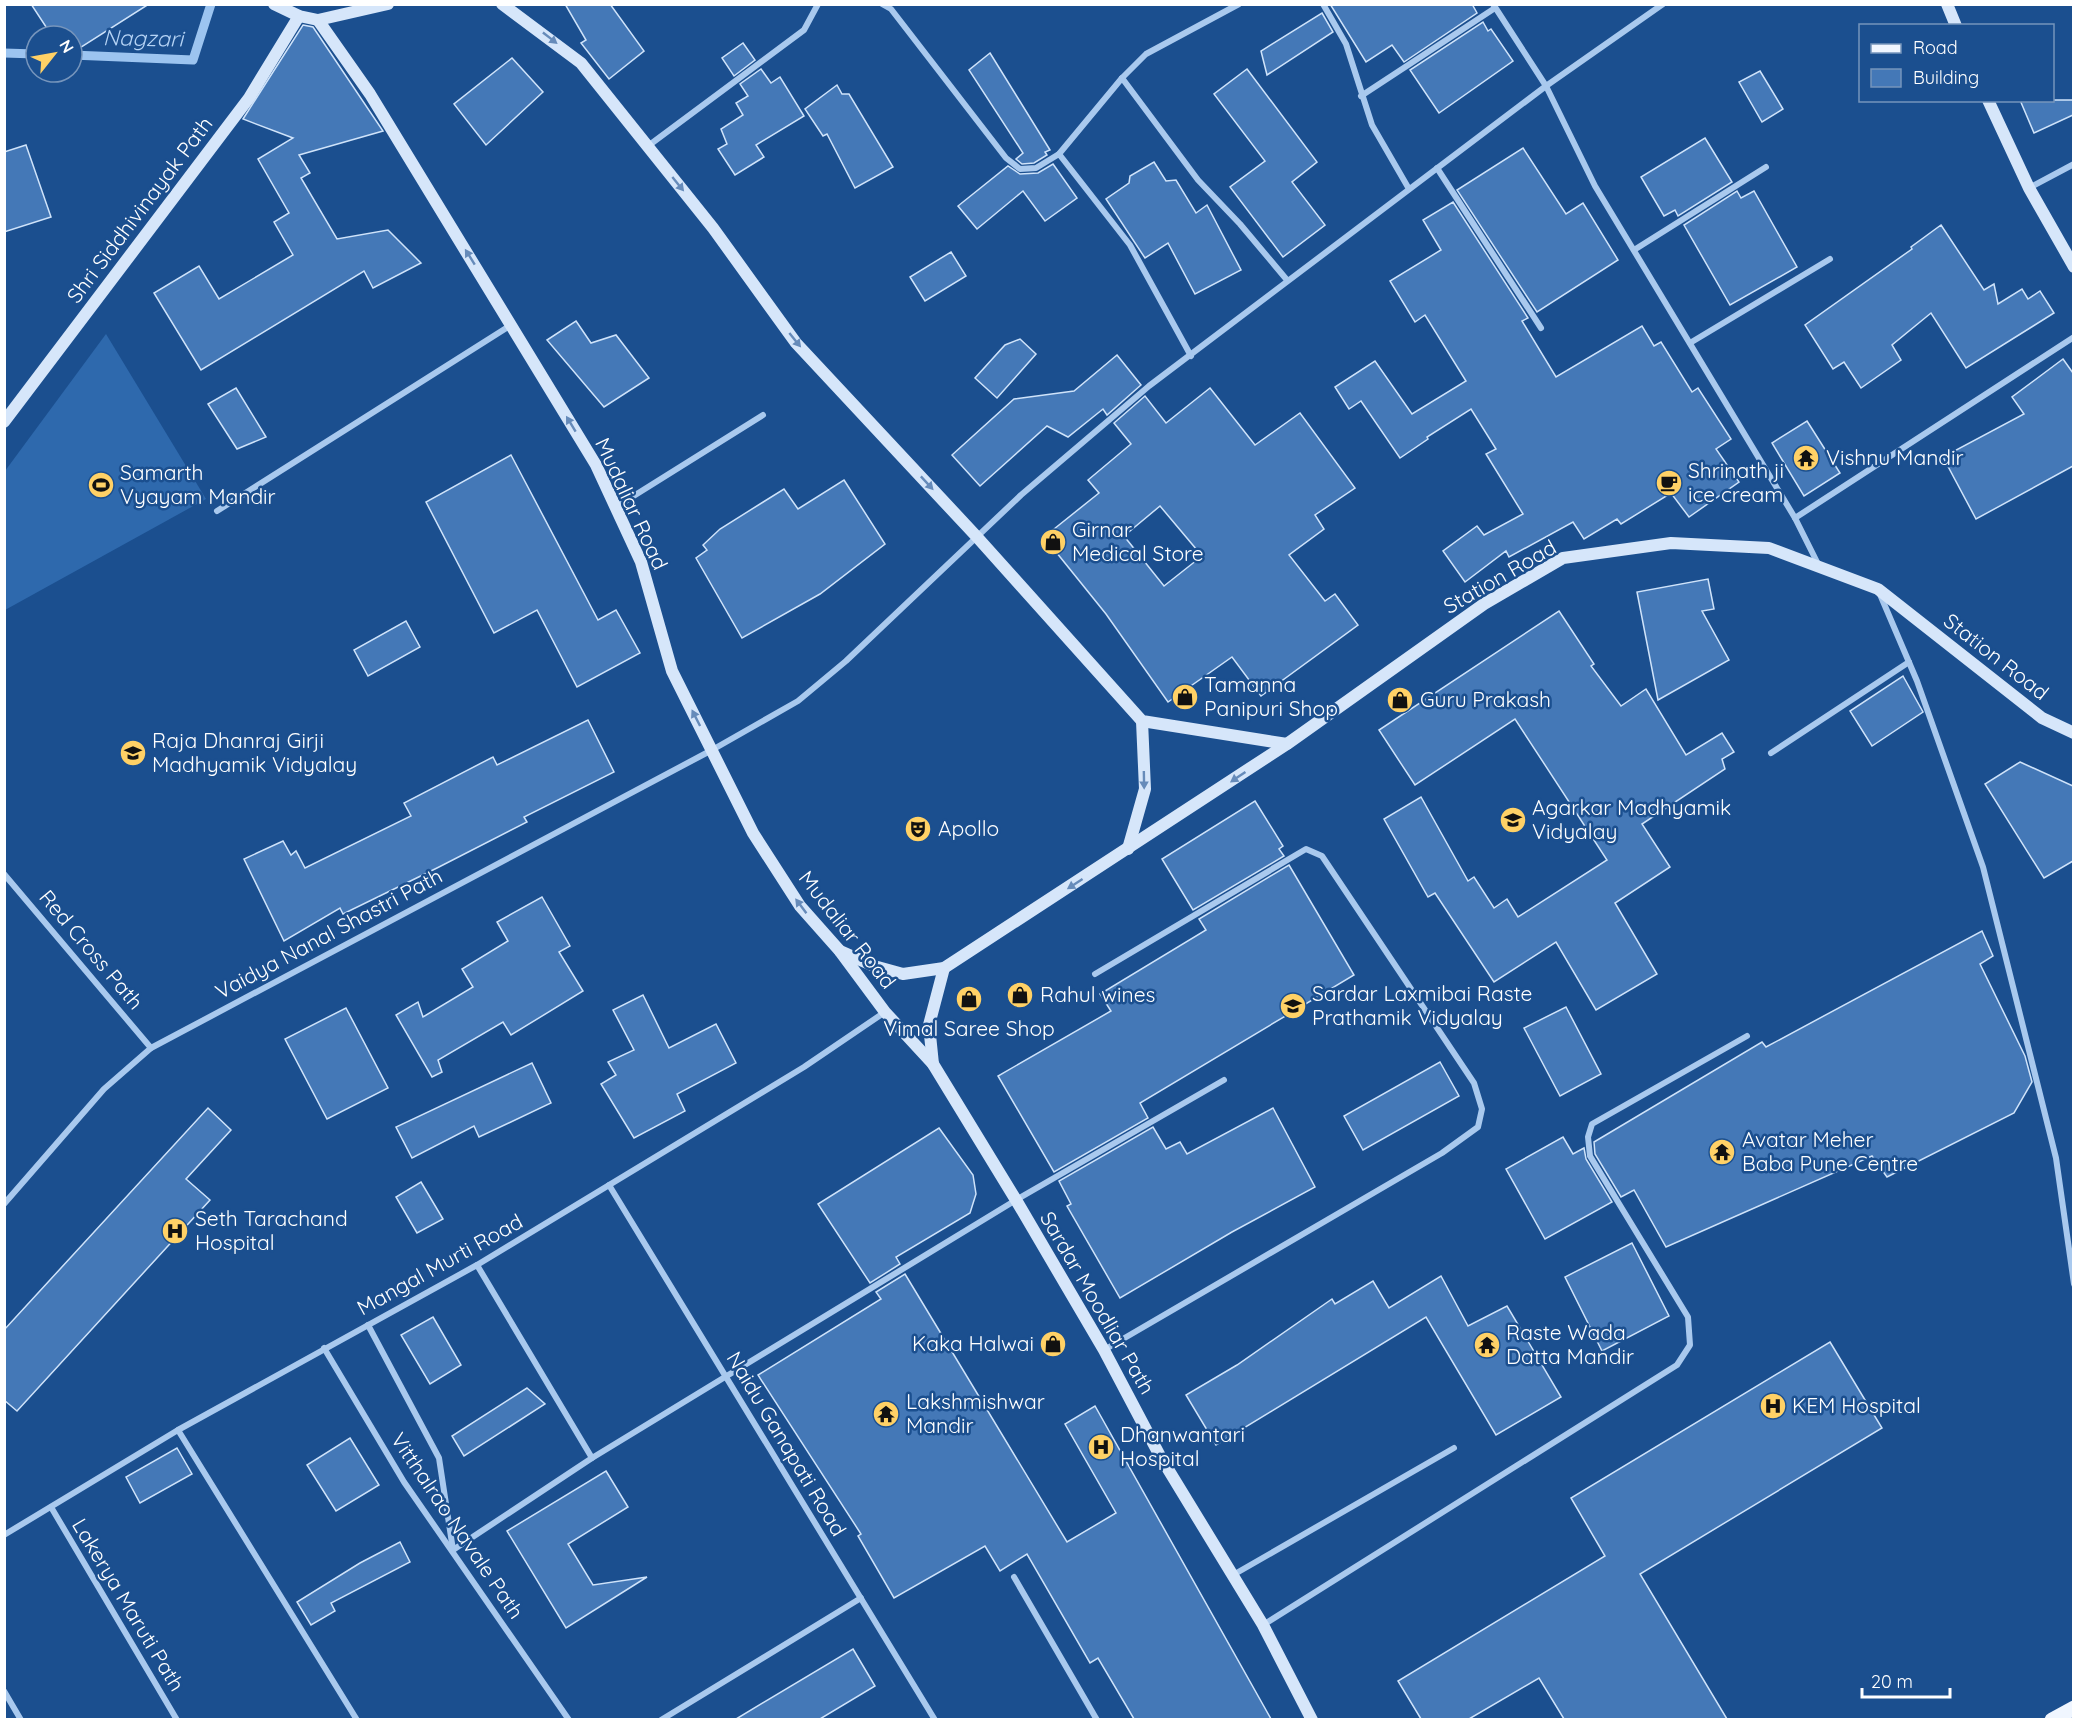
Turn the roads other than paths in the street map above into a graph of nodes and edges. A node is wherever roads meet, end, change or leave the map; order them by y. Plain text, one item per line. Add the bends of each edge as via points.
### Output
1 (388, 4) edge
2 (502, 4) edge
3 (818, 4) edge
4 (882, 4) edge
5 (1239, 4) edge
6 (1323, 4) edge
7 (1663, 4) edge
8 (1947, 4) edge
9 (278, 6) edge
10 (1494, 6) edge
11 (893, 7) edge
12 (299, 16) junction
13 (318, 20) junction
14 (1955, 24) edge
15 (1122, 78) junction
16 (1545, 86) junction
17 (1361, 96) junction
18 (1989, 102) edge
19 (647, 146) junction
20 (1059, 154) junction
21 (2073, 164) edge
22 (1766, 166) dead end
23 (1437, 168) junction
24 (2030, 188) junction
25 (1409, 189) junction
26 (1634, 250) junction
27 (1830, 259) dead end
28 (2073, 267) edge
29 (1287, 280) junction
30 (512, 324) junction
31 (1541, 328) dead end
32 (2073, 338) edge
33 (1690, 343) junction
34 (1191, 356) junction
35 (762, 415) dead end
36 (4, 422) edge
37 (615, 508) junction
38 (217, 511) dead end
39 (1795, 518) junction
40 (977, 537) junction
41 (1819, 567) junction
42 (1878, 589) junction
43 (1909, 662) junction
44 (1142, 721) junction
45 (2073, 733) edge
46 (1287, 744) junction
47 (712, 750) junction
48 (1771, 753) dead end
49 (1128, 849) junction
50 (4, 874) edge
51 (839, 950) junction
52 (944, 968) junction
53 (1095, 974) dead end
54 (885, 1012) junction
55 (1748, 1036) dead end
56 (151, 1048) junction
57 (933, 1064) junction
58 (1224, 1080) dead end
59 (609, 1185) junction
60 (1016, 1200) junction
61 (4, 1204) edge
62 (477, 1265) junction
63 (2073, 1284) edge
64 (368, 1325) junction
65 (324, 1348) junction
66 (1104, 1350) junction
67 (726, 1378) junction
68 (178, 1430) junction
69 (1455, 1448) dead end
70 (592, 1458) junction
71 (51, 1507) junction
72 (4, 1535) edge
73 (453, 1550) junction
74 (1233, 1575) junction
75 (1014, 1577) dead end
76 (861, 1598) junction
77 (1263, 1625) junction
78 (4, 1691) edge
79 (2073, 1708) edge
80 (21, 1719) edge
81 (177, 1719) edge
82 (357, 1719) edge
83 (569, 1719) edge
84 (661, 1719) edge
85 (934, 1719) edge
86 (1097, 1719) edge
87 (1312, 1719) edge
88 (2052, 1719) edge

1 - 13 street
2 -> 19 street via 582,63
3 - 19 street via 804,30
4 - 11 street
5 - 15 street via 1146,54
6 - 17 street via 1346,44
7 - 16 street, Vaidya Nanal Shastri Path
8 - 14 street
9 - 12 street
10 - 16 street
10 - 17 street
11 - 20 street via 1006,158 1020,169 1036,168
12 - 13 street
12 - 36 street, Shri Siddhivinayak Path via 249,98
30 -> 13 street, Mudaliar Road via 370,94
15 - 20 street
15 - 29 street via 1197,180
16 - 23 street, Vaidya Nanal Shastri Path
16 - 26 street via 1595,186
17 - 25 street via 1372,125
18 - 24 street
19 -> 40 street via 796,343
20 - 34 street via 1130,245
21 - 24 street
22 - 26 street
23 - 25 street, Vaidya Nanal Shastri Path
23 - 31 street
24 - 28 street
25 - 29 street, Vaidya Nanal Shastri Path
26 - 33 street
27 - 33 street
29 - 34 street, Vaidya Nanal Shastri Path
37 -> 30 street, Mudaliar Road via 596,465
30 - 38 street
32 - 39 street
33 - 39 street
34 - 40 street, Vaidya Nanal Shastri Path via 1121,409
35 - 37 street
47 -> 37 street, Mudaliar Road via 672,671 641,562
39 - 41 street
40 - 44 street
40 - 47 street, Vaidya Nanal Shastri Path via 798,701
41 - 42 street, Station Road
41 - 46 street, Station Road via 1769,548 1671,543 1563,558 1484,604
42 - 43 street
42 - 45 street, Station Road via 2042,718
43 - 48 street
43 - 63 street via 1983,867 2010,967 2056,1158
44 - 46 street
44 -> 49 street via 1145,789
46 -> 49 street, Station Road
51 -> 47 street, Mudaliar Road via 800,906 753,833
47 - 56 street, Vaidya Nanal Shastri Path
49 -> 52 street, Station Road
50 - 56 street, Red Cross Path
51 - 52 street via 903,974
51 - 54 street, Mudaliar Road
52 - 57 street, Sardar Moodliar Path via 929,1025
53 - 66 street via 1306,849 1322,856 1473,1083 1482,1109 1478,1127 1442,1153
54 - 57 street, Sardar Moodliar Path
54 - 59 street, Mangal Murti Road via 804,1067
55 - 77 street via 1592,1124 1588,1137 1590,1156 1688,1317 1690,1345 1677,1365
56 - 61 street, Vaidya Nanal Shastri Path via 104,1089
57 - 60 street, Sardar Moodliar Path
58 - 60 street
59 - 62 street, Mangal Murti Road
59 - 67 street, Naidu Ganapati Road
60 - 66 street, Sardar Moodliar Path
60 - 67 street
62 - 64 street, Mangal Murti Road
62 - 70 street
64 - 65 street, Mangal Murti Road
64 - 73 street via 439,1458
65 - 68 street, Mangal Murti Road
65 - 73 street, Vitthalrao Navale Path via 404,1482
66 - 74 street, Sardar Moodliar Path via 1160,1456
67 - 70 street
67 - 76 street, Naidu Ganapati Road
68 - 71 street, Mangal Murti Road
68 - 82 street
69 - 74 street
70 - 73 street
71 - 72 street, Mangal Murti Road
71 - 81 street, Lakerya Maruti Path
73 - 83 street, Vitthalrao Navale Path
74 - 77 street, Sardar Moodliar Path
75 - 86 street
76 - 84 street
76 - 85 street, Naidu Ganapati Road
77 - 87 street, Sardar Moodliar Path
78 - 80 street
79 - 88 main road

